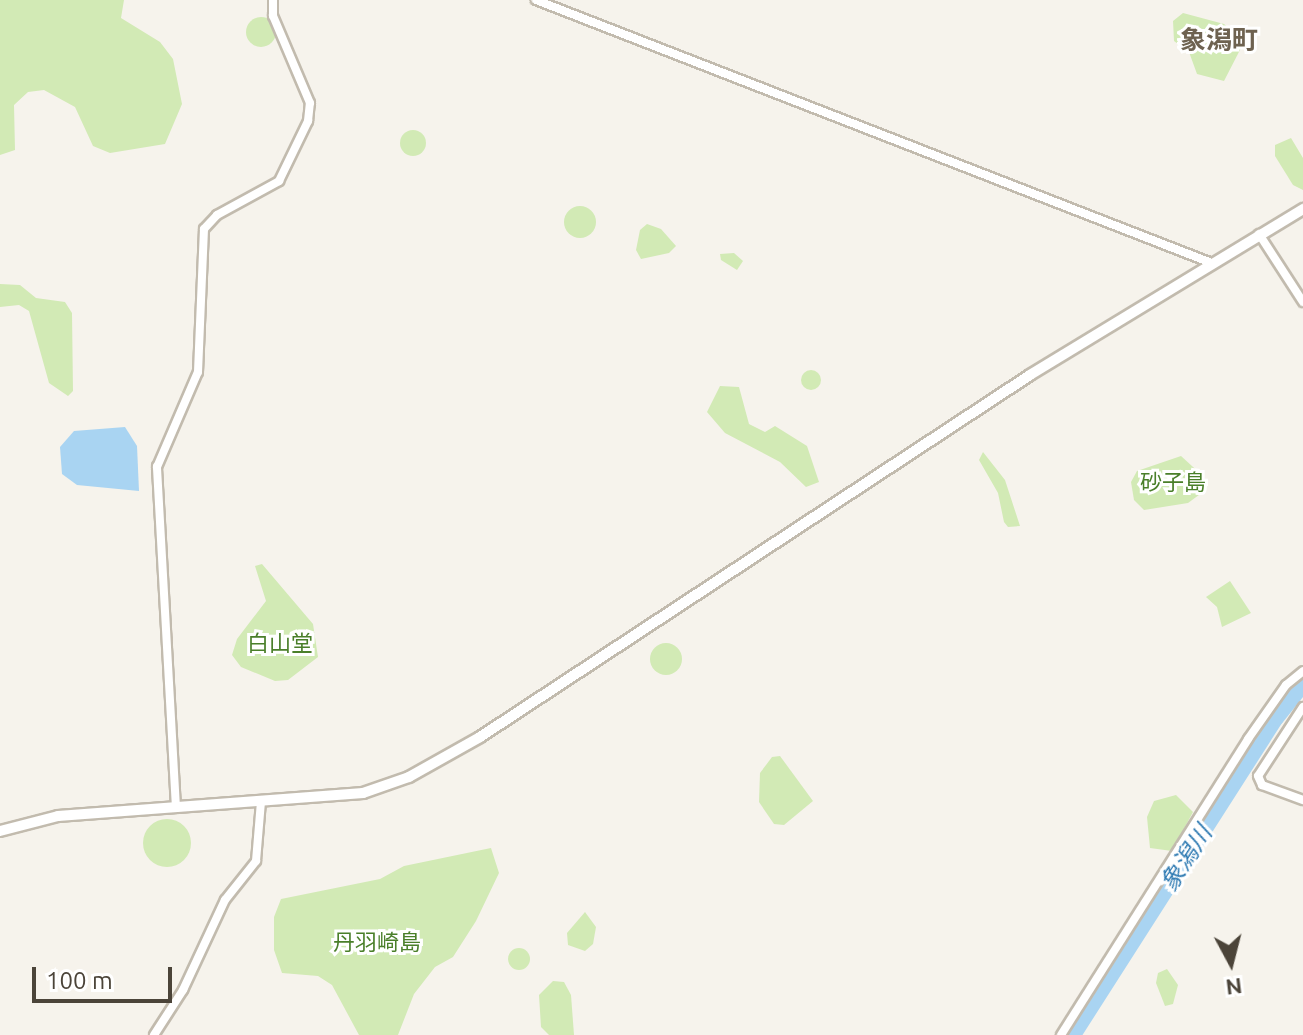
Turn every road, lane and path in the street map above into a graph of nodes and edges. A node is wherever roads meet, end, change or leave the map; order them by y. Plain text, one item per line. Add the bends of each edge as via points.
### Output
1 (273, 0) edge
2 (536, 0) edge
3 (1303, 209) edge
4 (1259, 234) junction
5 (1209, 262) junction
6 (1303, 302) edge
7 (1303, 671) edge
8 (1303, 707) edge
9 (1303, 800) edge
10 (261, 801) junction
11 (176, 808) junction
12 (2, 826) edge
13 (154, 1035) edge
14 (1061, 1035) edge

1 - 11 street via 273,16 310,103 308,121 279,181 217,215 204,229 198,372 157,467
2 - 5 street
3 - 4 street
4 - 5 street
4 - 6 street
5 - 10 street via 435,762 363,793
7 - 14 street via 1286,685 1248,739
8 - 9 street via 1258,776 1262,785
10 - 11 street
10 - 13 street via 256,861 225,900 183,990
11 - 12 street via 58,816

